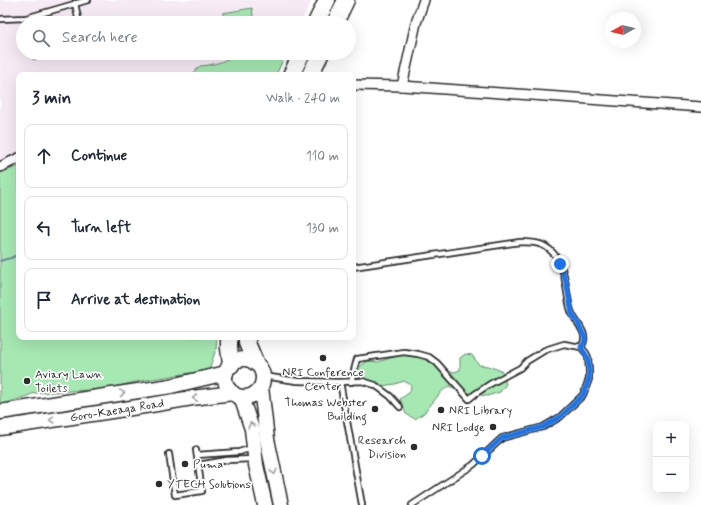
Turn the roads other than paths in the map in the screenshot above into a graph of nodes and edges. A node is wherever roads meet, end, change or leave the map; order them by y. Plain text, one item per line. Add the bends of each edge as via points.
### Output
1 (88, 0) edge
2 (327, 0) edge
3 (346, 0) edge
4 (424, 0) edge
5 (75, 3) junction
6 (38, 16) edge
7 (78, 16) edge
8 (319, 16) edge
9 (338, 16) edge
10 (0, 19) edge
11 (16, 20) edge
12 (298, 60) edge
13 (318, 60) edge
14 (292, 72) edge
15 (312, 72) edge
16 (356, 85) edge
17 (402, 86) junction
18 (701, 107) edge
19 (16, 159) edge
20 (0, 167) edge
21 (356, 267) edge
22 (229, 340) edge
23 (247, 340) edge
24 (581, 347) junction
25 (229, 369) junction
26 (260, 375) junction
27 (340, 382) junction
28 (352, 382) junction
29 (237, 395) junction
30 (400, 407) dead end
31 (0, 412) edge
32 (0, 428) edge
33 (255, 453) junction
34 (170, 454) dead end
35 (198, 465) junction
36 (265, 505) edge
37 (281, 505) edge
38 (362, 505) edge
39 (412, 505) edge

1 - 5 lane
2 - 8 highway
3 - 9 highway
4 - 17 street
5 - 6 lane
5 - 7 lane
10 - 11 lane
12 - 14 highway
13 - 15 highway
16 - 17 street
17 - 18 street
19 - 20 street
21 - 24 lane via 520,242 535,242 550,250 558,259 566,282 572,314 585,338
22 - 25 highway
23 - 26 highway
24 - 28 lane via 564,344 545,350 470,399 437,363 418,354 404,352 357,359
24 - 39 lane via 588,358 589,379 583,395 560,417 543,427 502,438 473,465
25 - 26 main road via 236,361 249,360
25 - 29 main road via 226,384
31 -> 25 main road, Goro-Kaeaga Road via 170,386
26 - 27 lane via 297,381
26 - 29 main road via 258,391 247,397
26 -> 37 main road via 267,439
27 - 28 lane
27 - 38 lane
28 - 30 lane via 362,381 375,385
29 -> 32 main road, Goro-Kaeaga Road via 192,398
33 -> 29 main road via 252,429
33 - 35 lane
33 - 35 lane via 196,453
33 - 36 main road
34 - 35 lane via 175,495 202,491

